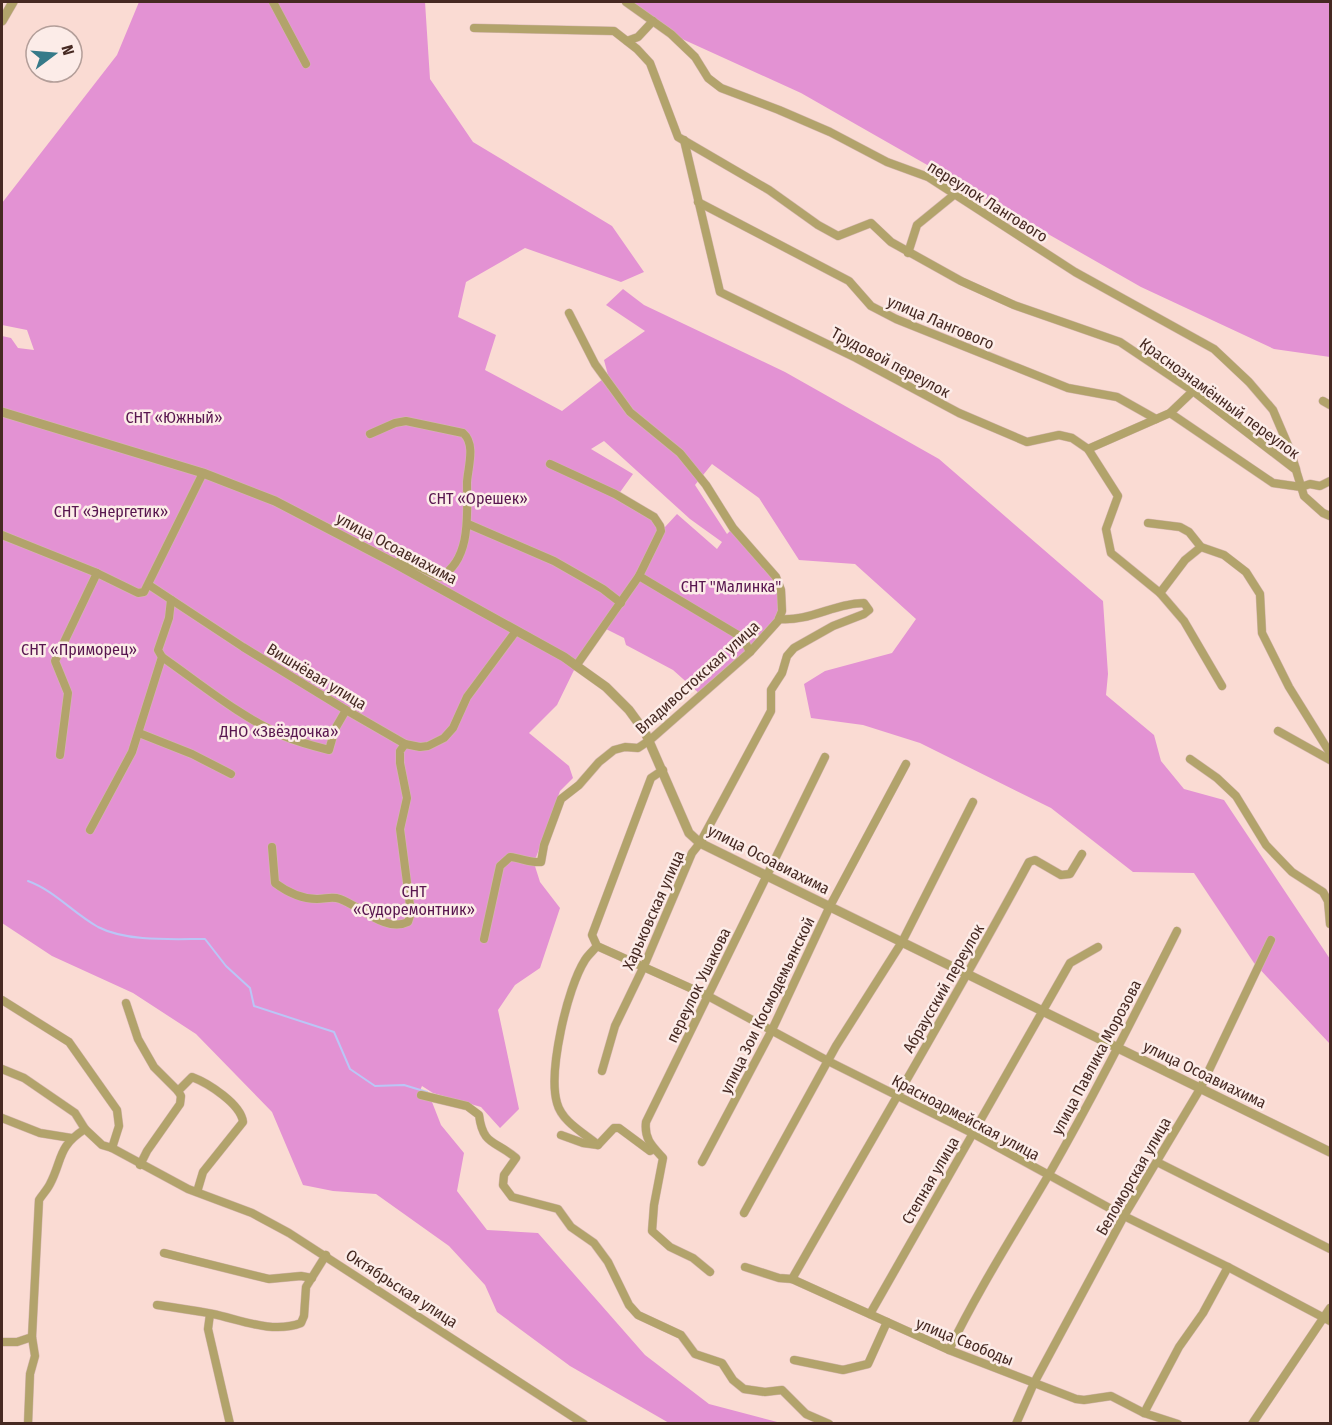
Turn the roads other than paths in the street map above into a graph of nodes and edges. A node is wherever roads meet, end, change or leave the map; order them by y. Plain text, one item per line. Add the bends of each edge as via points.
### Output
1 (14, 2) edge
2 (273, 2) edge
3 (626, 2) edge
4 (2, 21) edge
5 (653, 21) junction
6 (474, 28) dead end
7 (627, 41) junction
8 (306, 64) dead end
9 (684, 140) junction
10 (955, 194) junction
11 (698, 202) junction
12 (908, 253) junction
13 (569, 313) dead end
14 (1193, 391) junction
15 (2, 412) edge
16 (1170, 413) junction
17 (1156, 419) junction
18 (370, 434) dead end
19 (1088, 449) junction
20 (550, 464) dead end
21 (1296, 470) junction
22 (203, 473) junction
23 (1330, 481) edge
24 (1301, 487) junction
25 (1330, 516) edge
26 (1148, 523) dead end
27 (468, 524) junction
28 (2, 535) edge
29 (1201, 547) junction
30 (396, 564) junction
31 (97, 573) junction
32 (639, 576) junction
33 (149, 585) junction
34 (1160, 593) junction
35 (171, 600) junction
36 (621, 603) junction
37 (779, 619) junction
38 (516, 631) junction
39 (750, 652) junction
40 (162, 657) junction
41 (576, 666) junction
42 (1222, 686) dead end
43 (346, 710) junction
44 (1278, 731) dead end
45 (139, 733) junction
46 (650, 740) junction
47 (405, 744) junction
48 (1330, 753) edge
49 (60, 754) dead end
50 (825, 756) dead end
51 (1190, 759) dead end
52 (1330, 760) edge
53 (906, 764) dead end
54 (663, 770) junction
55 (231, 774) dead end
56 (974, 802) dead end
57 (90, 830) dead end
58 (700, 843) junction
59 (272, 847) dead end
60 (1082, 854) dead end
61 (766, 874) junction
62 (830, 906) junction
63 (1330, 924) edge
64 (1177, 931) dead end
65 (484, 939) dead end
66 (1271, 940) dead end
67 (902, 942) junction
68 (597, 946) junction
69 (1098, 947) dead end
70 (644, 966) junction
71 (969, 975) junction
72 (708, 996) junction
73 (2, 1000) edge
74 (126, 1003) dead end
75 (1043, 1010) junction
76 (772, 1030) junction
77 (1118, 1048) junction
78 (828, 1061) junction
79 (2, 1069) edge
80 (602, 1071) dead end
81 (1200, 1089) junction
82 (178, 1091) junction
83 (422, 1095) dead end
84 (896, 1095) junction
85 (2, 1118) edge
86 (85, 1129) junction
87 (972, 1133) junction
88 (561, 1135) dead end
89 (71, 1138) junction
90 (598, 1145) junction
91 (112, 1148) junction
92 (654, 1149) junction
93 (1330, 1152) edge
94 (702, 1162) dead end
95 (1157, 1162) junction
96 (140, 1165) junction
97 (1048, 1176) junction
98 (197, 1192) junction
99 (744, 1213) dead end
100 (1124, 1216) junction
101 (1330, 1250) edge
102 (164, 1253) dead end
103 (326, 1255) junction
104 (745, 1267) dead end
105 (1228, 1267) junction
106 (710, 1272) dead end
107 (312, 1278) junction
108 (792, 1280) junction
109 (157, 1305) dead end
110 (1330, 1308) edge
111 (210, 1314) junction
112 (870, 1314) junction
113 (1328, 1319) edge
114 (886, 1322) junction
115 (32, 1337) junction
116 (2, 1342) edge
117 (949, 1350) junction
118 (794, 1360) dead end
119 (1034, 1383) junction
120 (1144, 1413) junction
121 (28, 1424) edge
122 (230, 1424) edge
123 (584, 1424) edge
124 (829, 1424) edge
125 (1016, 1424) edge
126 (1178, 1424) edge
127 (1252, 1424) edge

1 - 4 street
2 - 8 street
3 - 5 street, переулок Лангового
5 - 7 street via 638,38
5 - 10 street, переулок Лангового via 695,57 708,78 721,88 830,132 887,162 928,177
6 - 7 street, Краснознамённый переулок via 614,31
7 - 9 street, Краснознамённый переулок via 650,63 678,137
9 - 11 street, Трудовой переулок
9 - 12 street, Краснознамённый переулок via 770,190 838,236 871,222
10 - 12 street via 917,225
10 - 21 street, переулок Лангового via 1075,272 1214,349 1273,410
11 - 17 street, улица Лангового via 849,281 871,306 896,319 1068,388 1117,397
11 - 19 street, Трудовой переулок via 720,292 959,413 1027,442 1059,435
12 - 14 street, Краснознамённый переулок via 1014,305 1120,342
13 - 37 street, Владивостокская улица via 595,364 630,412 680,453 733,528 776,577 781,590
14 - 16 street
14 - 21 street, Краснознамённый переулок
15 - 22 street, улица Осоавиахима
16 - 17 street
16 - 24 street via 1273,483
17 - 19 street
18 - 27 street via 406,421 468,438
19 - 34 street via 1118,496 1106,529 1111,553
20 - 32 street via 654,517 661,531
21 - 24 street, Краснознамённый переулок
22 - 30 street, улица Осоавиахима via 275,501
22 - 33 street
23 - 24 street
24 - 25 street, Краснознамённый переулок via 1304,496
26 - 29 street via 1180,526
27 - 30 street via 448,572 440,576 402,558
27 - 36 street via 554,561
28 - 31 street
29 - 34 street via 1185,560
29 - 48 street via 1224,555 1245,572 1260,594 1262,633 1289,687
30 - 38 street, улица Осоавиахима
31 - 33 street via 138,593
31 - 49 street via 55,661 68,693
32 - 36 street
32 - 39 street via 743,638
33 - 35 street, Вишнёвая улица
34 - 42 street via 1184,621
35 - 40 street via 158,650
35 - 43 street, Вишнёвая улица
36 - 41 street
37 - 39 street, Владивостокская улица
37 - 58 street, Харьковская улица via 809,617 854,603 864,603 868,610 794,648 787,656 771,690 771,711
38 - 41 street, улица Осоавиахима
38 - 47 street via 467,697 444,738 428,746
39 - 46 street, Владивостокская улица
40 - 43 street via 262,725 293,740 328,750
40 - 45 street
41 - 46 street, улица Осоавиахима via 606,687 629,710
43 - 47 street, Вишнёвая улица
44 - 52 street
45 - 55 street
45 - 57 street
46 - 54 street, улица Осоавиахима
46 - 65 street, Владивостокская улица via 638,748 614,750 561,800 541,862 510,857 500,866
47 - 59 street via 400,751 400,763 407,798 400,829 411,913 408,922 385,922 332,897 307,898 285,891 274,883
50 - 61 street, переулок Ушакова
51 - 63 street via 1236,796 1266,845 1292,872 1323,892
53 - 62 street, улица Зои Космодемьянской
54 - 58 street, улица Осоавиахима via 689,833
54 - 68 street via 651,778 592,935
56 - 67 street
58 - 61 street, улица Осоавиахима
58 - 70 street, Харьковская улица via 692,853
60 - 71 street, Абраусский переулок via 1070,874 1061,875 1035,860 1029,862
61 - 62 street, улица Осоавиахима
61 - 72 street, переулок Ушакова
62 - 67 street, улица Осоавиахима
62 - 76 street, улица Зои Космодемьянской
64 - 77 street, улица Павлика Морозова
66 - 81 street, Беломорская улица
67 - 71 street, улица Осоавиахима
67 - 78 street
68 - 70 street, Красноармейская улица
68 - 90 street via 585,960 562,1021 555,1089 556,1103 564,1118
69 - 75 street, Степная улица via 1070,963
70 - 72 street, Красноармейская улица
70 - 80 street, Харьковская улица via 615,1026
71 - 75 street, улица Осоавиахима
71 - 84 street, Абраусский переулок
72 - 76 street, Красноармейская улица
72 - 92 street, переулок Ушакова via 646,1122 645,1132
73 - 91 street via 69,1042 117,1110 119,1126
74 - 82 street via 138,1039 154,1067
75 - 77 street, улица Осоавиахима
75 - 87 street, Степная улица
76 - 78 street, Красноармейская улица
76 - 94 street, улица Зои Космодемьянской
77 - 81 street, улица Осоавиахима
77 - 97 street, улица Павлика Морозова
78 - 84 street, Красноармейская улица
78 - 99 street
79 - 86 street, Октябрьская улица via 24,1078 75,1113
81 - 93 street, улица Осоавиахима
81 - 95 street, Беломорская улица
82 - 96 street via 180,1104
82 - 98 street via 192,1077 203,1082 236,1107 243,1122 203,1173
83 - 124 street via 467,1106 479,1115 481,1132 516,1158 504,1175 503,1185 512,1197 558,1209 571,1227 594,1243 638,1315 681,1335 695,1354 722,1363 744,1389 782,1390 806,1414
84 - 87 street, Красноармейская улица
84 - 108 street, Абраусский переулок
85 - 89 street via 40,1133
86 - 89 street
86 - 91 street, Октябрьская улица via 102,1145
87 - 97 street, Красноармейская улица
87 - 112 street, Степная улица
88 - 90 street
89 - 115 street via 39,1200
90 - 92 street via 614,1128 619,1128 650,1151
91 - 96 street, Октябрьская улица
92 - 106 street, переулок Ушакова via 663,1158 652,1231
95 - 100 street, Беломорская улица
95 - 101 street
96 - 98 street, Октябрьская улица
97 - 100 street, Красноармейская улица
97 - 117 street, улица Павлика Морозова
98 - 103 street, Октябрьская улица via 252,1213
100 - 105 street, Красноармейская улица
100 - 119 street, Беломорская улица
102 - 107 street via 269,1279
103 - 107 street
103 - 123 street, Октябрьская улица
104 - 108 street, улица Свободы
105 - 113 street, Красноармейская улица
105 - 120 street
107 - 111 street via 306,1287 304,1316 294,1326 268,1327
108 - 112 street, улица Свободы
109 - 111 street
110 - 113 street
111 - 122 street via 208,1329
112 - 114 street, улица Свободы
113 - 127 street
114 - 117 street, улица Свободы
114 - 118 street via 868,1364 843,1370
115 - 116 street
115 - 121 street via 35,1356 30,1374
117 - 119 street, улица Свободы
119 - 120 street, улица Свободы via 1076,1399 1111,1396
119 - 125 street, Беломорская улица
120 - 126 street, улица Свободы

